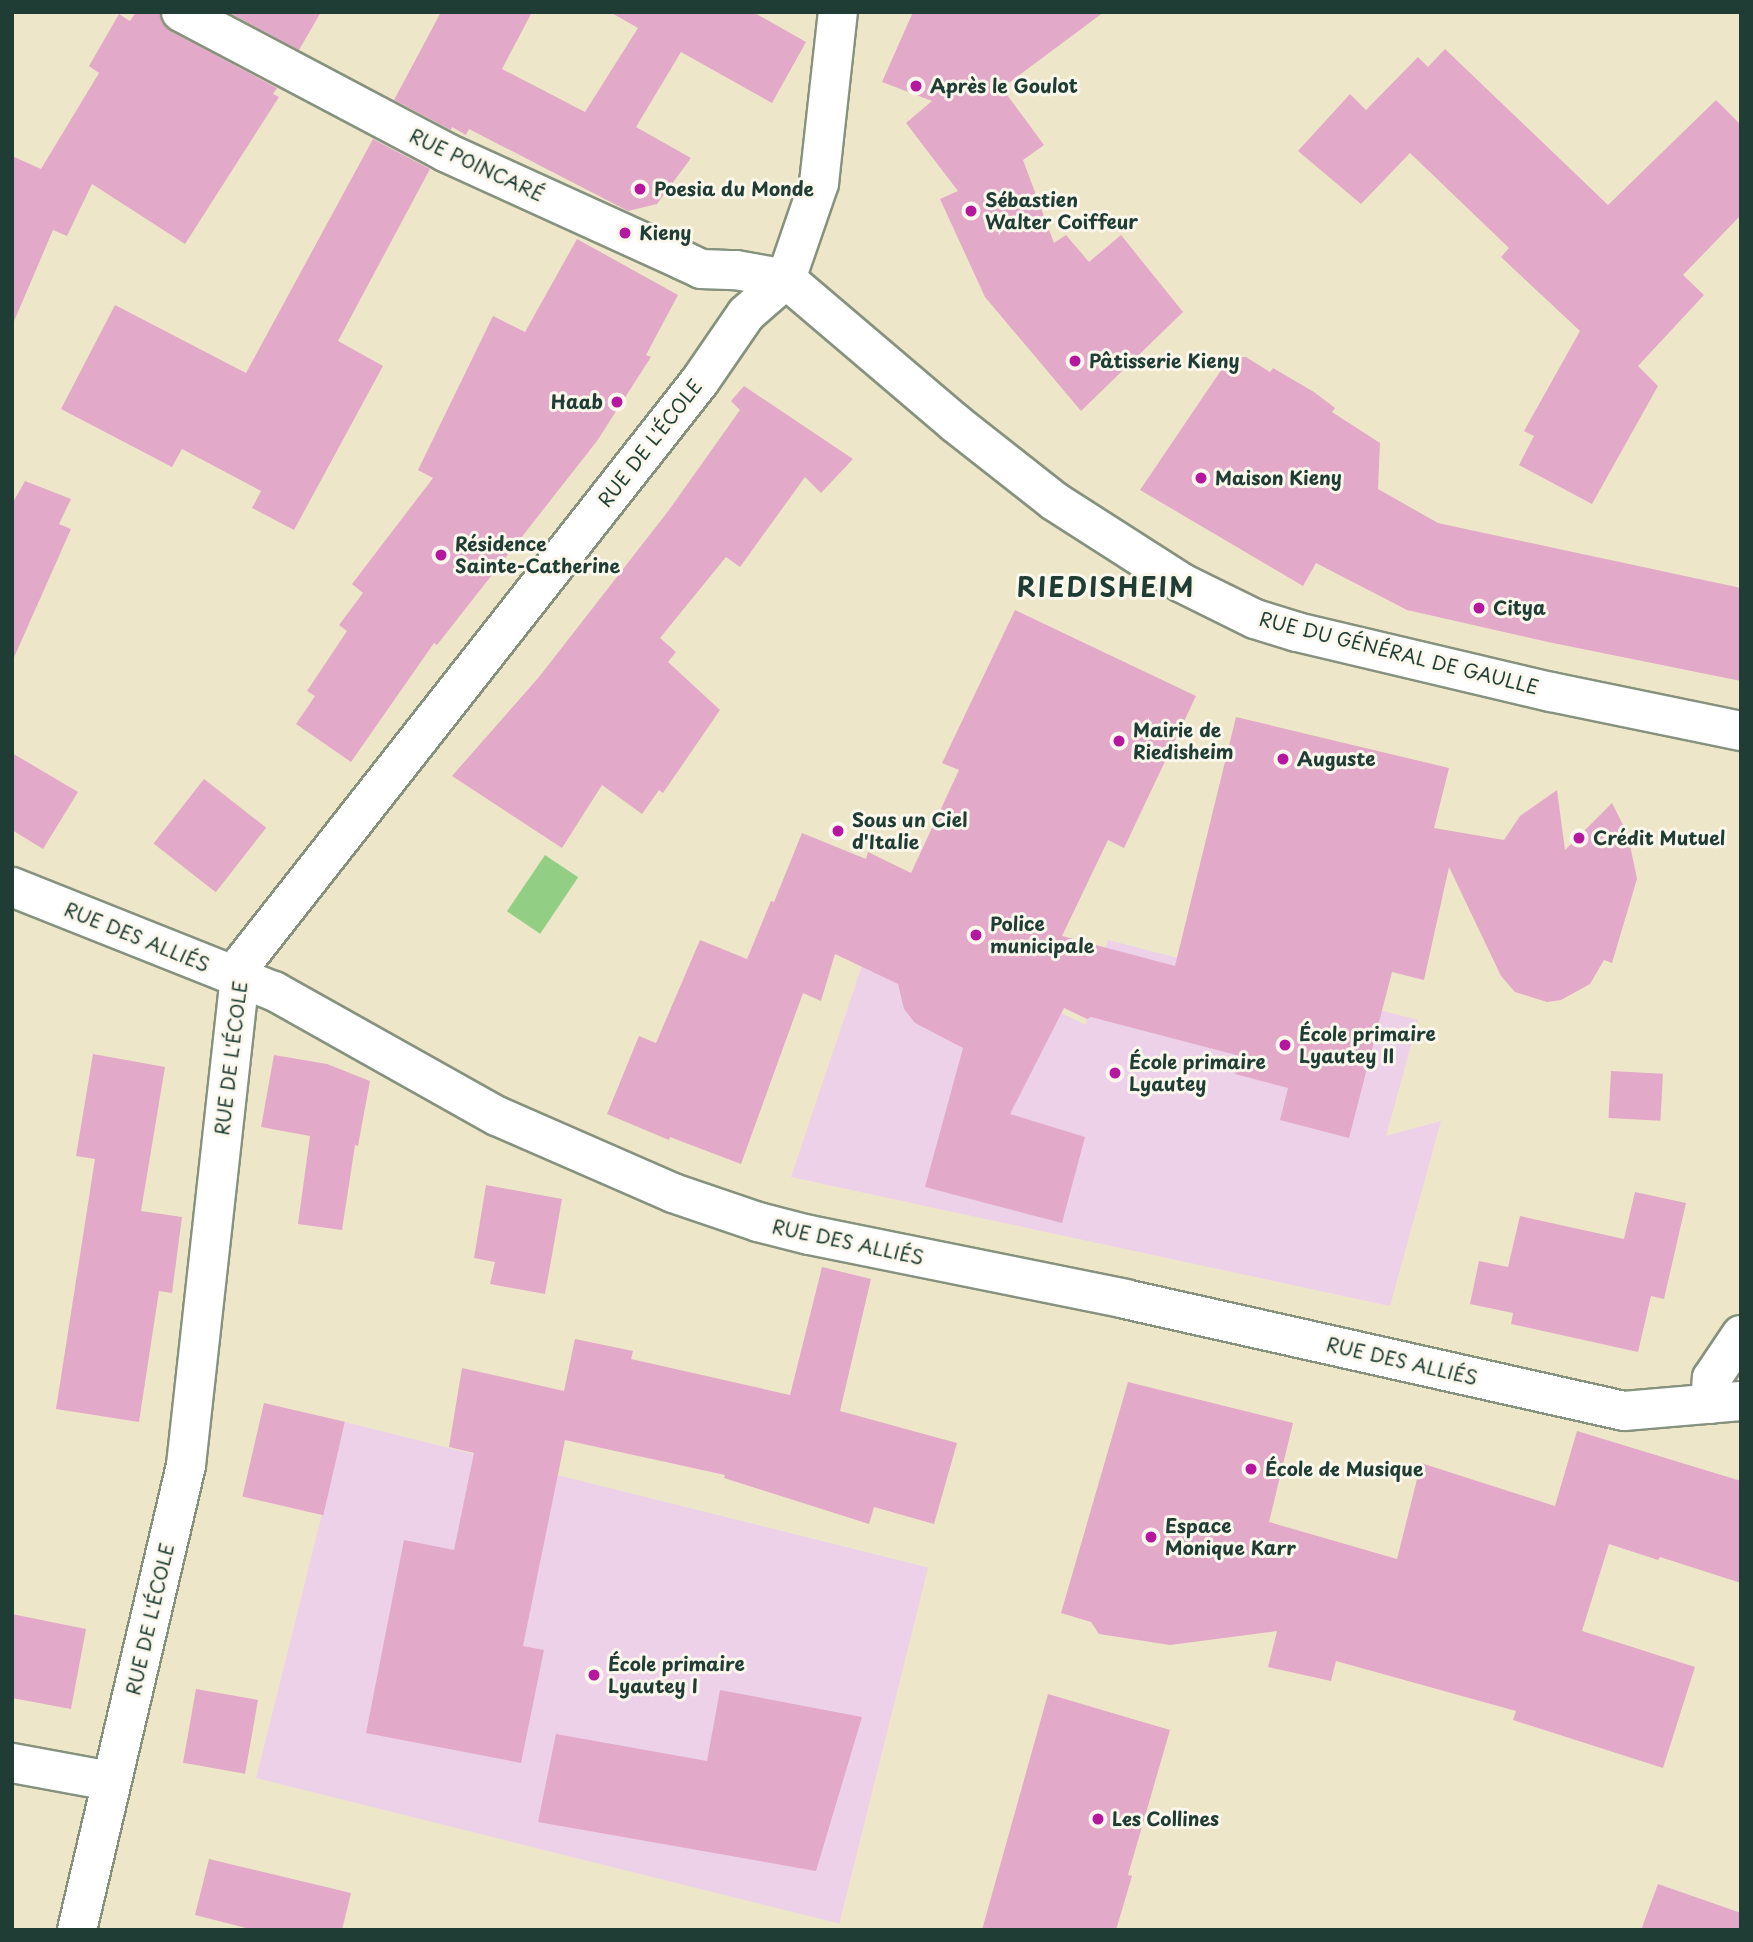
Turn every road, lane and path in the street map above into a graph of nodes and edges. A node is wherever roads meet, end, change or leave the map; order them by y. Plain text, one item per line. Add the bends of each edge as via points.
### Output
1 (181, 12) edge
2 (838, 12) edge
3 (786, 279) junction
4 (1741, 731) edge
5 (12, 887) edge
6 (240, 978) junction
7 (1741, 1335) edge
8 (1725, 1403) edge
9 (12, 1763) edge
10 (110, 1781) junction
11 (77, 1930) edge

1 - 3 street, RUE POINCARÉ via 444,152 701,269
2 - 3 street via 820,183
3 - 4 street, RUE DU GÉNÉRAL DE GAULLE via 1054,500 1182,583 1255,619 1541,689
3 - 6 street, RUE DE L'ÉCOLE via 746,314 700,381 245,960
5 - 6 street, RUE DES ALLIÉS
6 - 8 street, RUE DES ALLIÉS via 274,991 497,1116 673,1193 758,1222 1624,1411
6 - 10 street, RUE DE L'ÉCOLE via 186,1465
7 - 8 street via 1712,1378
9 - 10 street
10 - 11 street, RUE DE L'ÉCOLE

